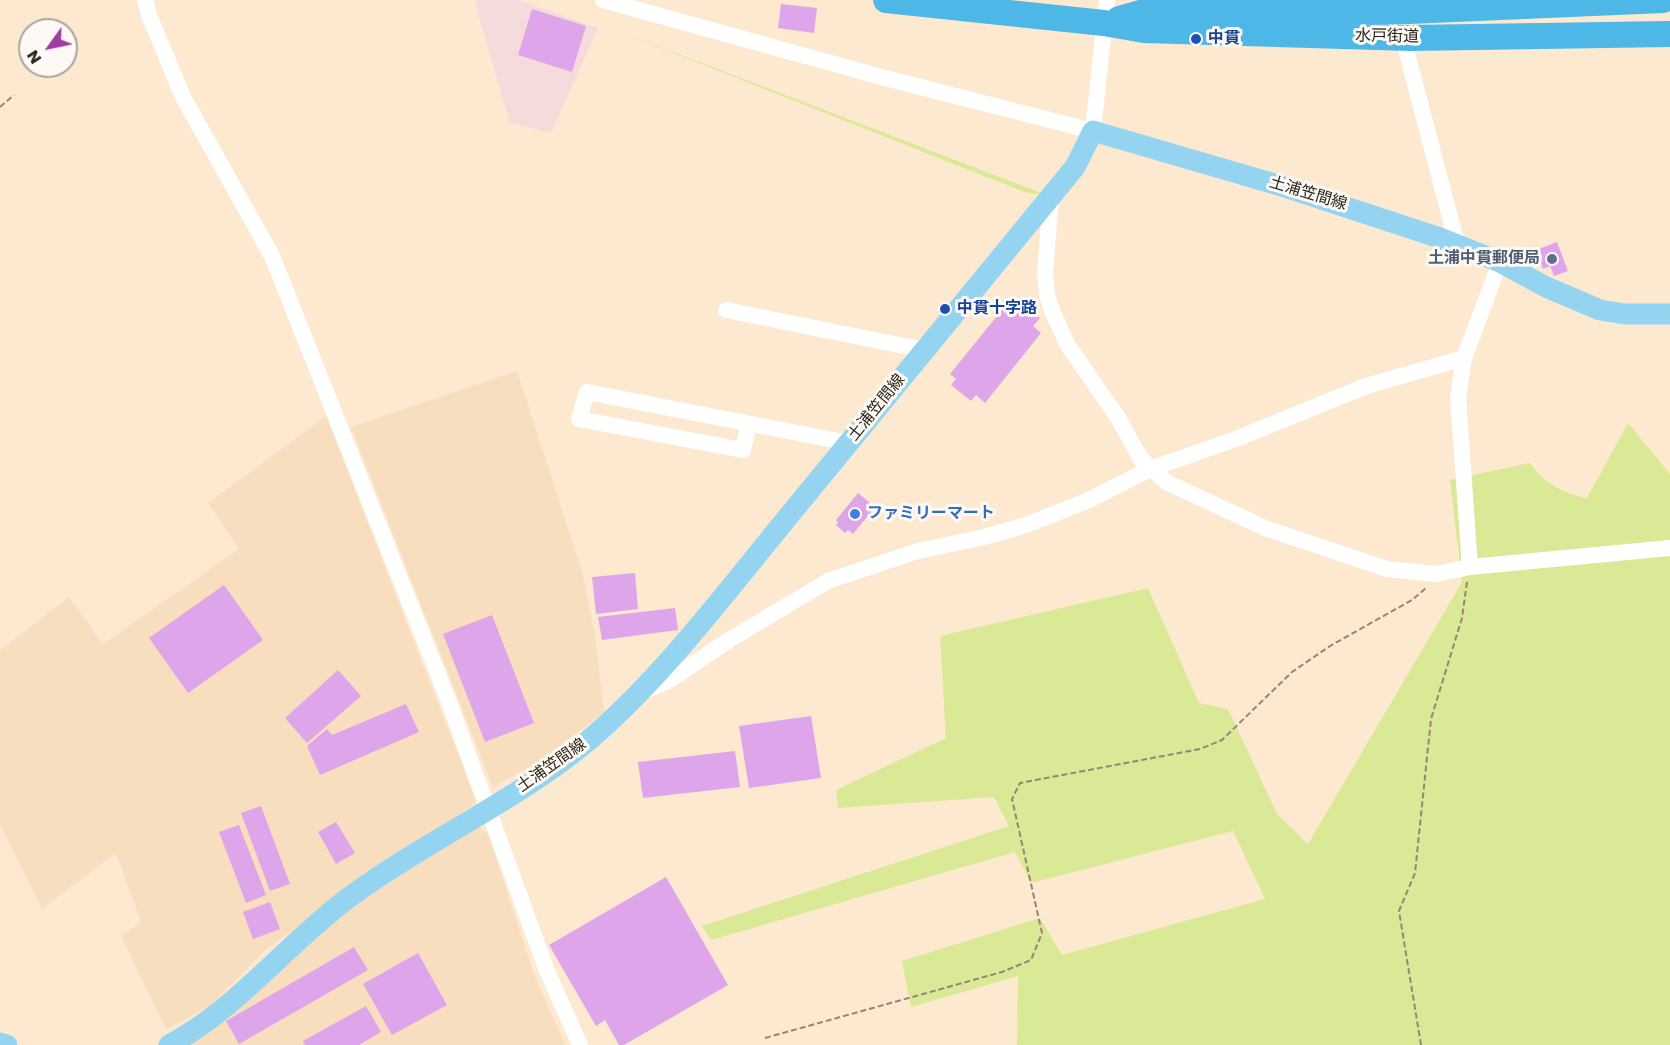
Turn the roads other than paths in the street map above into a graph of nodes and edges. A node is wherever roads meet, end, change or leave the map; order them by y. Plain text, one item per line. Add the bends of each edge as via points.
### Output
1 (144, 0) edge
2 (603, 0) edge
3 (886, 0) edge
4 (1663, 0) edge
5 (1106, 11) edge
6 (1670, 34) edge
7 (1403, 38) junction
8 (1093, 131) junction
9 (1051, 196) junction
10 (1457, 244) junction
11 (1500, 262) junction
12 (726, 310) dead end
13 (1670, 314) edge
14 (924, 350) junction
15 (1464, 358) junction
16 (748, 424) junction
17 (849, 443) junction
18 (1150, 469) junction
19 (1670, 548) edge
20 (1470, 567) junction
21 (639, 693) junction
22 (489, 809) junction
23 (0, 1043) edge
24 (7, 1045) edge
25 (169, 1045) edge
26 (580, 1045) edge

1 - 22 street via 183,97 272,256
2 - 8 street
3 - 5 highway, 水戸街道
4 - 5 highway, 水戸街道 via 1408,11
5 - 7 highway, 水戸街道 via 1144,30
5 - 8 street
6 - 7 highway, 水戸街道
7 - 10 street
8 - 9 main road, 土浦笠間線 via 1075,167
8 - 10 main road, 土浦笠間線 via 1308,194
9 - 14 main road, 土浦笠間線
9 - 18 street via 1045,274 1053,313 1067,344
10 - 11 main road, 土浦笠間線
11 - 13 main road, 土浦笠間線 via 1600,310
11 - 15 street
12 - 14 street
14 - 17 main road, 土浦笠間線
15 - 18 street via 1366,386
15 - 20 street via 1458,397
16 - 16 street via 587,392 579,419 743,450
16 - 17 street
17 - 21 main road, 土浦笠間線
18 - 20 street via 1174,486 1265,528 1387,569 1436,574
18 - 21 street via 1026,525 918,551 828,581 668,681
19 - 20 street
21 - 22 main road, 土浦笠間線 via 576,750
22 - 25 main road, 土浦笠間線 via 350,897 229,1004
22 - 26 street via 547,971
23 - 24 main road

